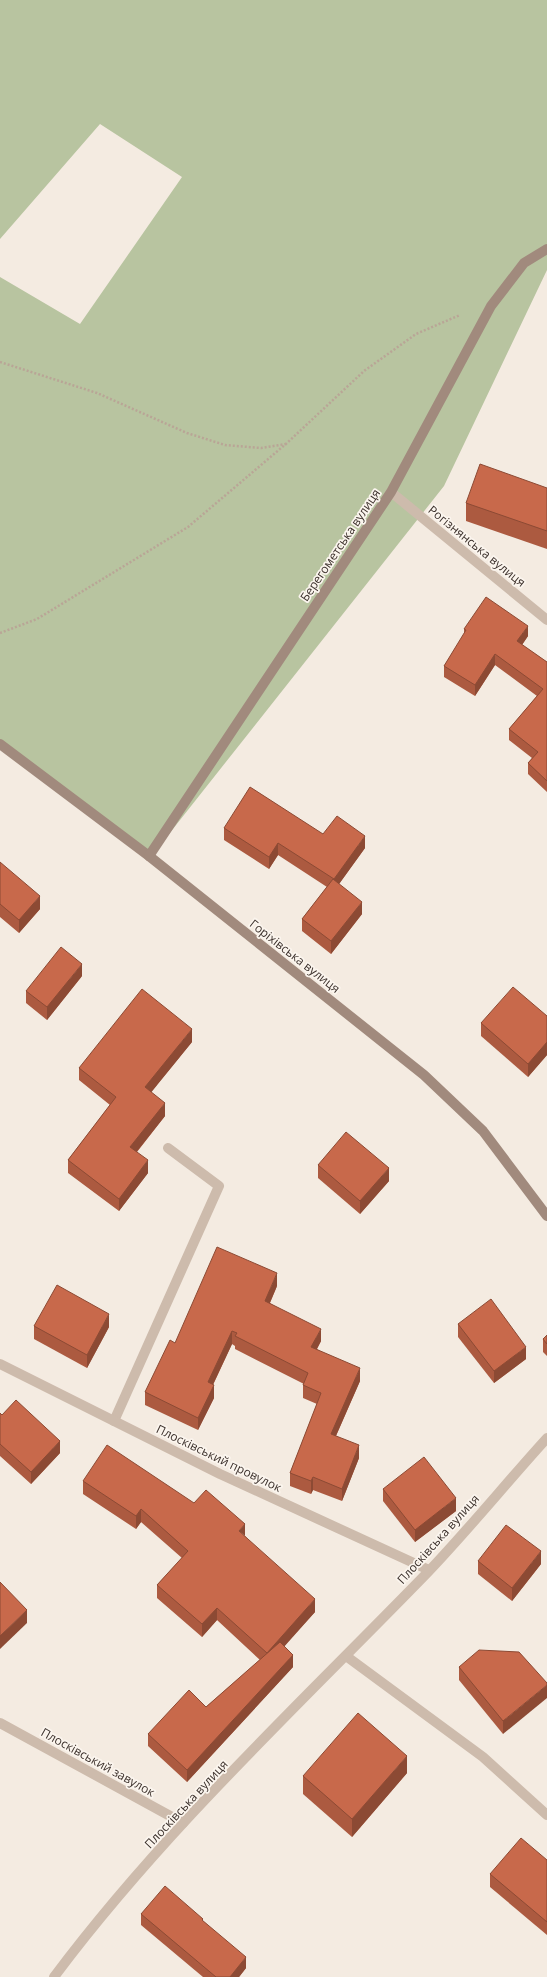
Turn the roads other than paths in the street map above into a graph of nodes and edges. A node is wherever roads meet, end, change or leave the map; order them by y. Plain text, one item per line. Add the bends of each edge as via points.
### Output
1 (547, 249) edge
2 (390, 492) junction
3 (547, 620) edge
4 (0, 744) edge
5 (149, 856) junction
6 (168, 1148) dead end
7 (547, 1216) edge
8 (0, 1364) edge
9 (114, 1421) junction
10 (547, 1438) edge
11 (430, 1570) junction
12 (346, 1656) junction
13 (0, 1723) edge
14 (547, 1815) edge
15 (183, 1823) junction
16 (54, 1977) edge

1 - 2 street, Берегометська вулиця via 524,263 491,306
2 - 3 street, Рогізнянська вулиця
2 - 5 street, Берегометська вулиця
4 - 5 street, Горіхівська вулиця
5 - 7 street, Горіхівська вулиця via 424,1075 483,1131
6 - 9 street via 219,1186
8 - 9 street, Плосківський провулок
9 - 11 street, Плосківський провулок via 220,1474
10 - 11 street, Плосківська вулиця
11 - 12 street, Плосківська вулиця
12 - 14 street via 483,1757
12 - 15 street, Плосківська вулиця
13 - 15 street, Плосківський завулок
15 - 16 street, Плосківська вулиця via 82,1940

